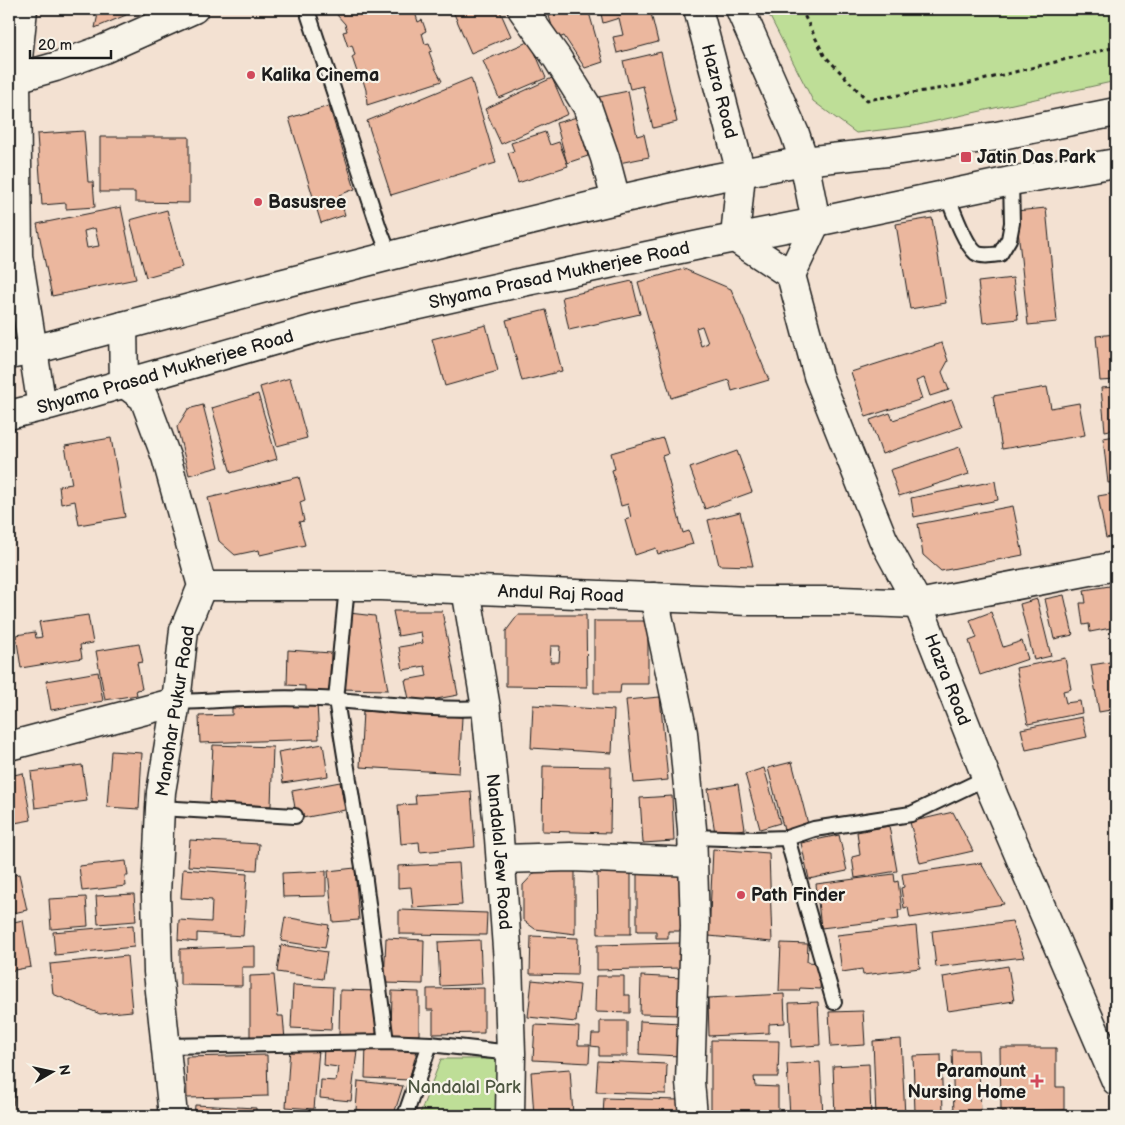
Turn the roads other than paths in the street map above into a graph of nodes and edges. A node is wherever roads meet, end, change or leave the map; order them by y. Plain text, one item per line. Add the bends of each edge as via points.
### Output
1 (24, 9) edge
2 (194, 9) edge
3 (522, 9) edge
4 (698, 9) edge
5 (740, 9) edge
6 (309, 16) dead end
7 (16, 78) junction
8 (1116, 112) edge
9 (804, 161) junction
10 (1116, 163) edge
11 (741, 173) junction
12 (1011, 181) junction
13 (947, 195) junction
14 (616, 200) junction
15 (816, 222) junction
16 (735, 238) junction
17 (390, 256) junction
18 (791, 275) junction
19 (123, 326) junction
20 (21, 352) edge
21 (124, 383) junction
22 (42, 407) junction
23 (9, 415) edge
24 (1116, 566) edge
25 (202, 586) junction
26 (347, 586) junction
27 (466, 589) junction
28 (654, 597) junction
29 (918, 604) junction
30 (336, 700) junction
31 (176, 702) junction
32 (486, 708) junction
33 (9, 746) edge
34 (986, 778) junction
35 (160, 808) junction
36 (295, 816) dead end
37 (787, 838) junction
38 (693, 850) junction
39 (500, 860) junction
40 (834, 1002) dead end
41 (386, 1042) junction
42 (430, 1044) junction
43 (165, 1046) junction
44 (511, 1053) junction
45 (1116, 1081) edge
46 (173, 1116) edge
47 (405, 1116) edge
48 (510, 1116) edge
49 (693, 1116) edge

1 - 7 street
2 - 7 street via 104,49
3 - 14 street via 586,106
4 - 11 street, Hazra Road
5 - 9 street
6 - 17 lane
7 - 20 street
8 - 9 street via 997,136
9 - 11 street
9 - 15 street
10 - 12 street, Shyama Prasad Mukherjee Road
11 - 14 street
11 - 16 street, Hazra Road
12 - 13 street, Shyama Prasad Mukherjee Road
12 - 13 lane via 1012,223 1009,239 1000,254 977,254 967,242
13 - 15 street, Shyama Prasad Mukherjee Road
14 - 17 street
15 - 16 street, Shyama Prasad Mukherjee Road
15 - 18 street
16 - 18 street
16 - 21 street, Shyama Prasad Mukherjee Road via 325,326
17 - 19 street
18 - 29 street, Hazra Road via 818,376 883,539
19 - 20 street
19 - 21 street
20 - 22 street
21 - 22 street, Shyama Prasad Mukherjee Road
21 - 25 street via 144,398 166,457
22 - 23 street, Shyama Prasad Mukherjee Road
24 - 29 street, Andul Raj Road
25 - 26 street, Andul Raj Road
25 - 31 street, Manohar Pukur Road via 184,630
26 - 27 street, Andul Raj Road
26 - 30 lane
27 - 28 street, Andul Raj Road
27 - 32 street, Nandalal Jew Road
28 - 29 street, Andul Raj Road
28 - 38 street via 683,733
29 - 34 street, Hazra Road
30 - 31 lane via 281,698
30 - 32 lane via 401,706
30 - 41 lane via 364,873
31 - 33 street
31 - 35 street, Manohar Pukur Road
32 - 39 street, Nandalal Jew Road
34 - 37 lane via 910,814 814,829
34 - 45 street, Hazra Road
35 - 36 lane
35 - 43 street, Manohar Pukur Road via 156,895 158,972
37 - 38 lane via 755,839
37 - 40 lane
38 - 39 street
38 - 49 street via 695,926 690,1082
39 - 44 street, Nandalal Jew Road
41 - 42 lane
41 - 43 lane
42 - 44 lane
42 - 47 lane
43 - 46 street, Manohar Pukur Road
44 - 48 street, Nandalal Jew Road

